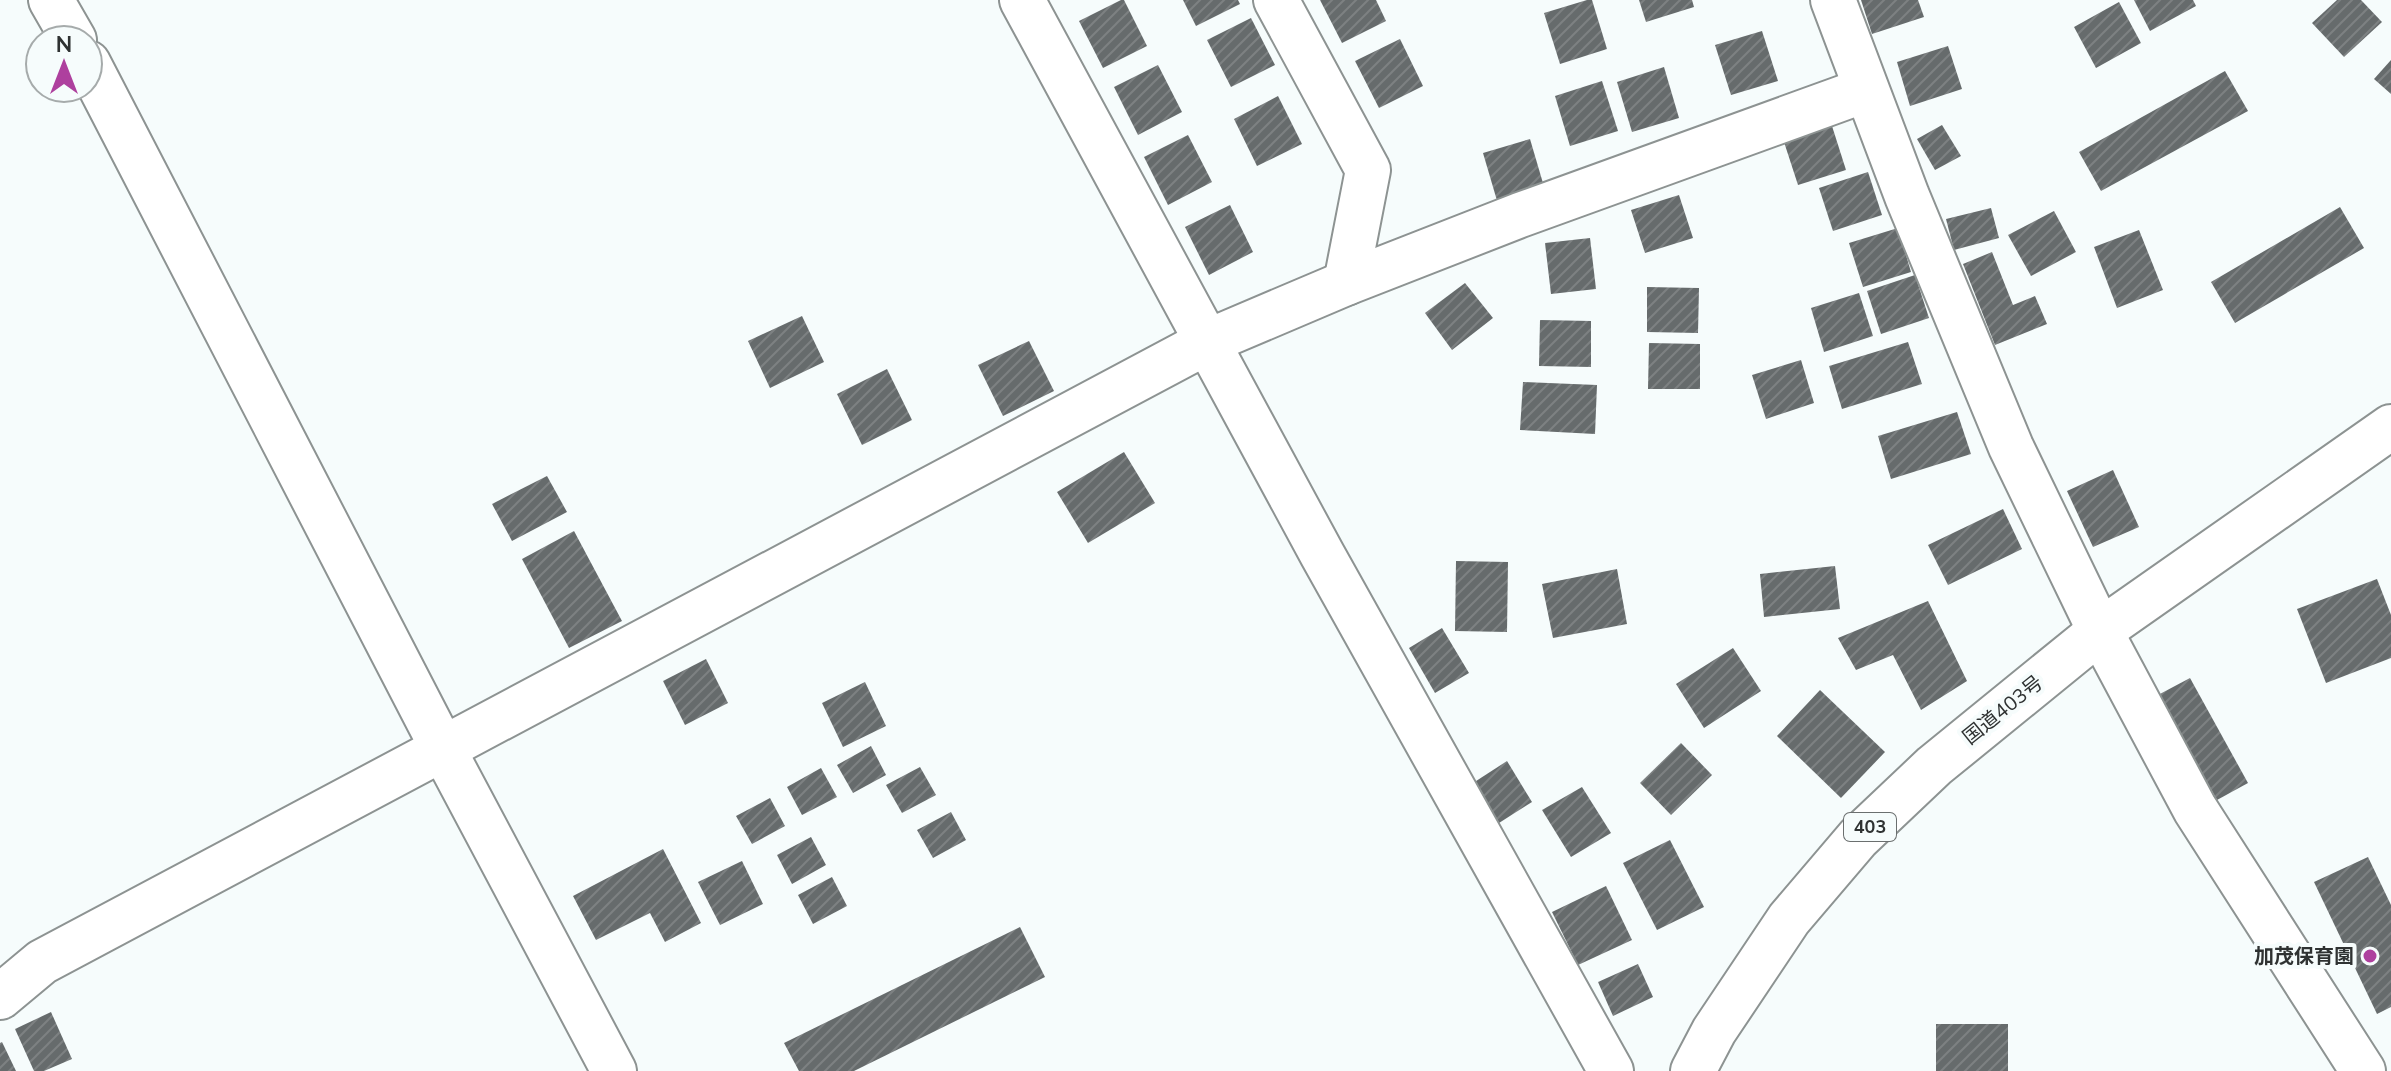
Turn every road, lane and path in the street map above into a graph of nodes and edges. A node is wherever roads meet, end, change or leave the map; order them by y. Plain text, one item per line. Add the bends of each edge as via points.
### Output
1 (51, 0) edge
2 (1022, 0) edge
3 (1276, 0) edge
4 (1833, 0) edge
5 (65, 24) edge
6 (1865, 90) junction
7 (104, 94) edge
8 (1346, 283) junction
9 (1207, 342) junction
10 (2391, 427) edge
11 (2100, 631) junction
12 (443, 749) junction
13 (0, 997) edge
14 (614, 1071) edge
15 (1611, 1071) edge
16 (1693, 1071) edge
17 (2363, 1071) edge

1 - 5 main road
2 - 9 main road
3 - 8 main road via 1368,170
4 - 6 main road
6 - 8 main road
6 - 11 main road via 2011,447
7 - 12 main road
8 - 9 main road
9 - 12 main road
9 - 15 main road
10 - 11 main road, 国道403号 / 403
11 - 16 main road, 国道403号 / 403 via 1934,766 1858,838 1789,919
11 - 17 main road via 2195,809
12 - 13 main road via 42,962
12 - 14 main road

